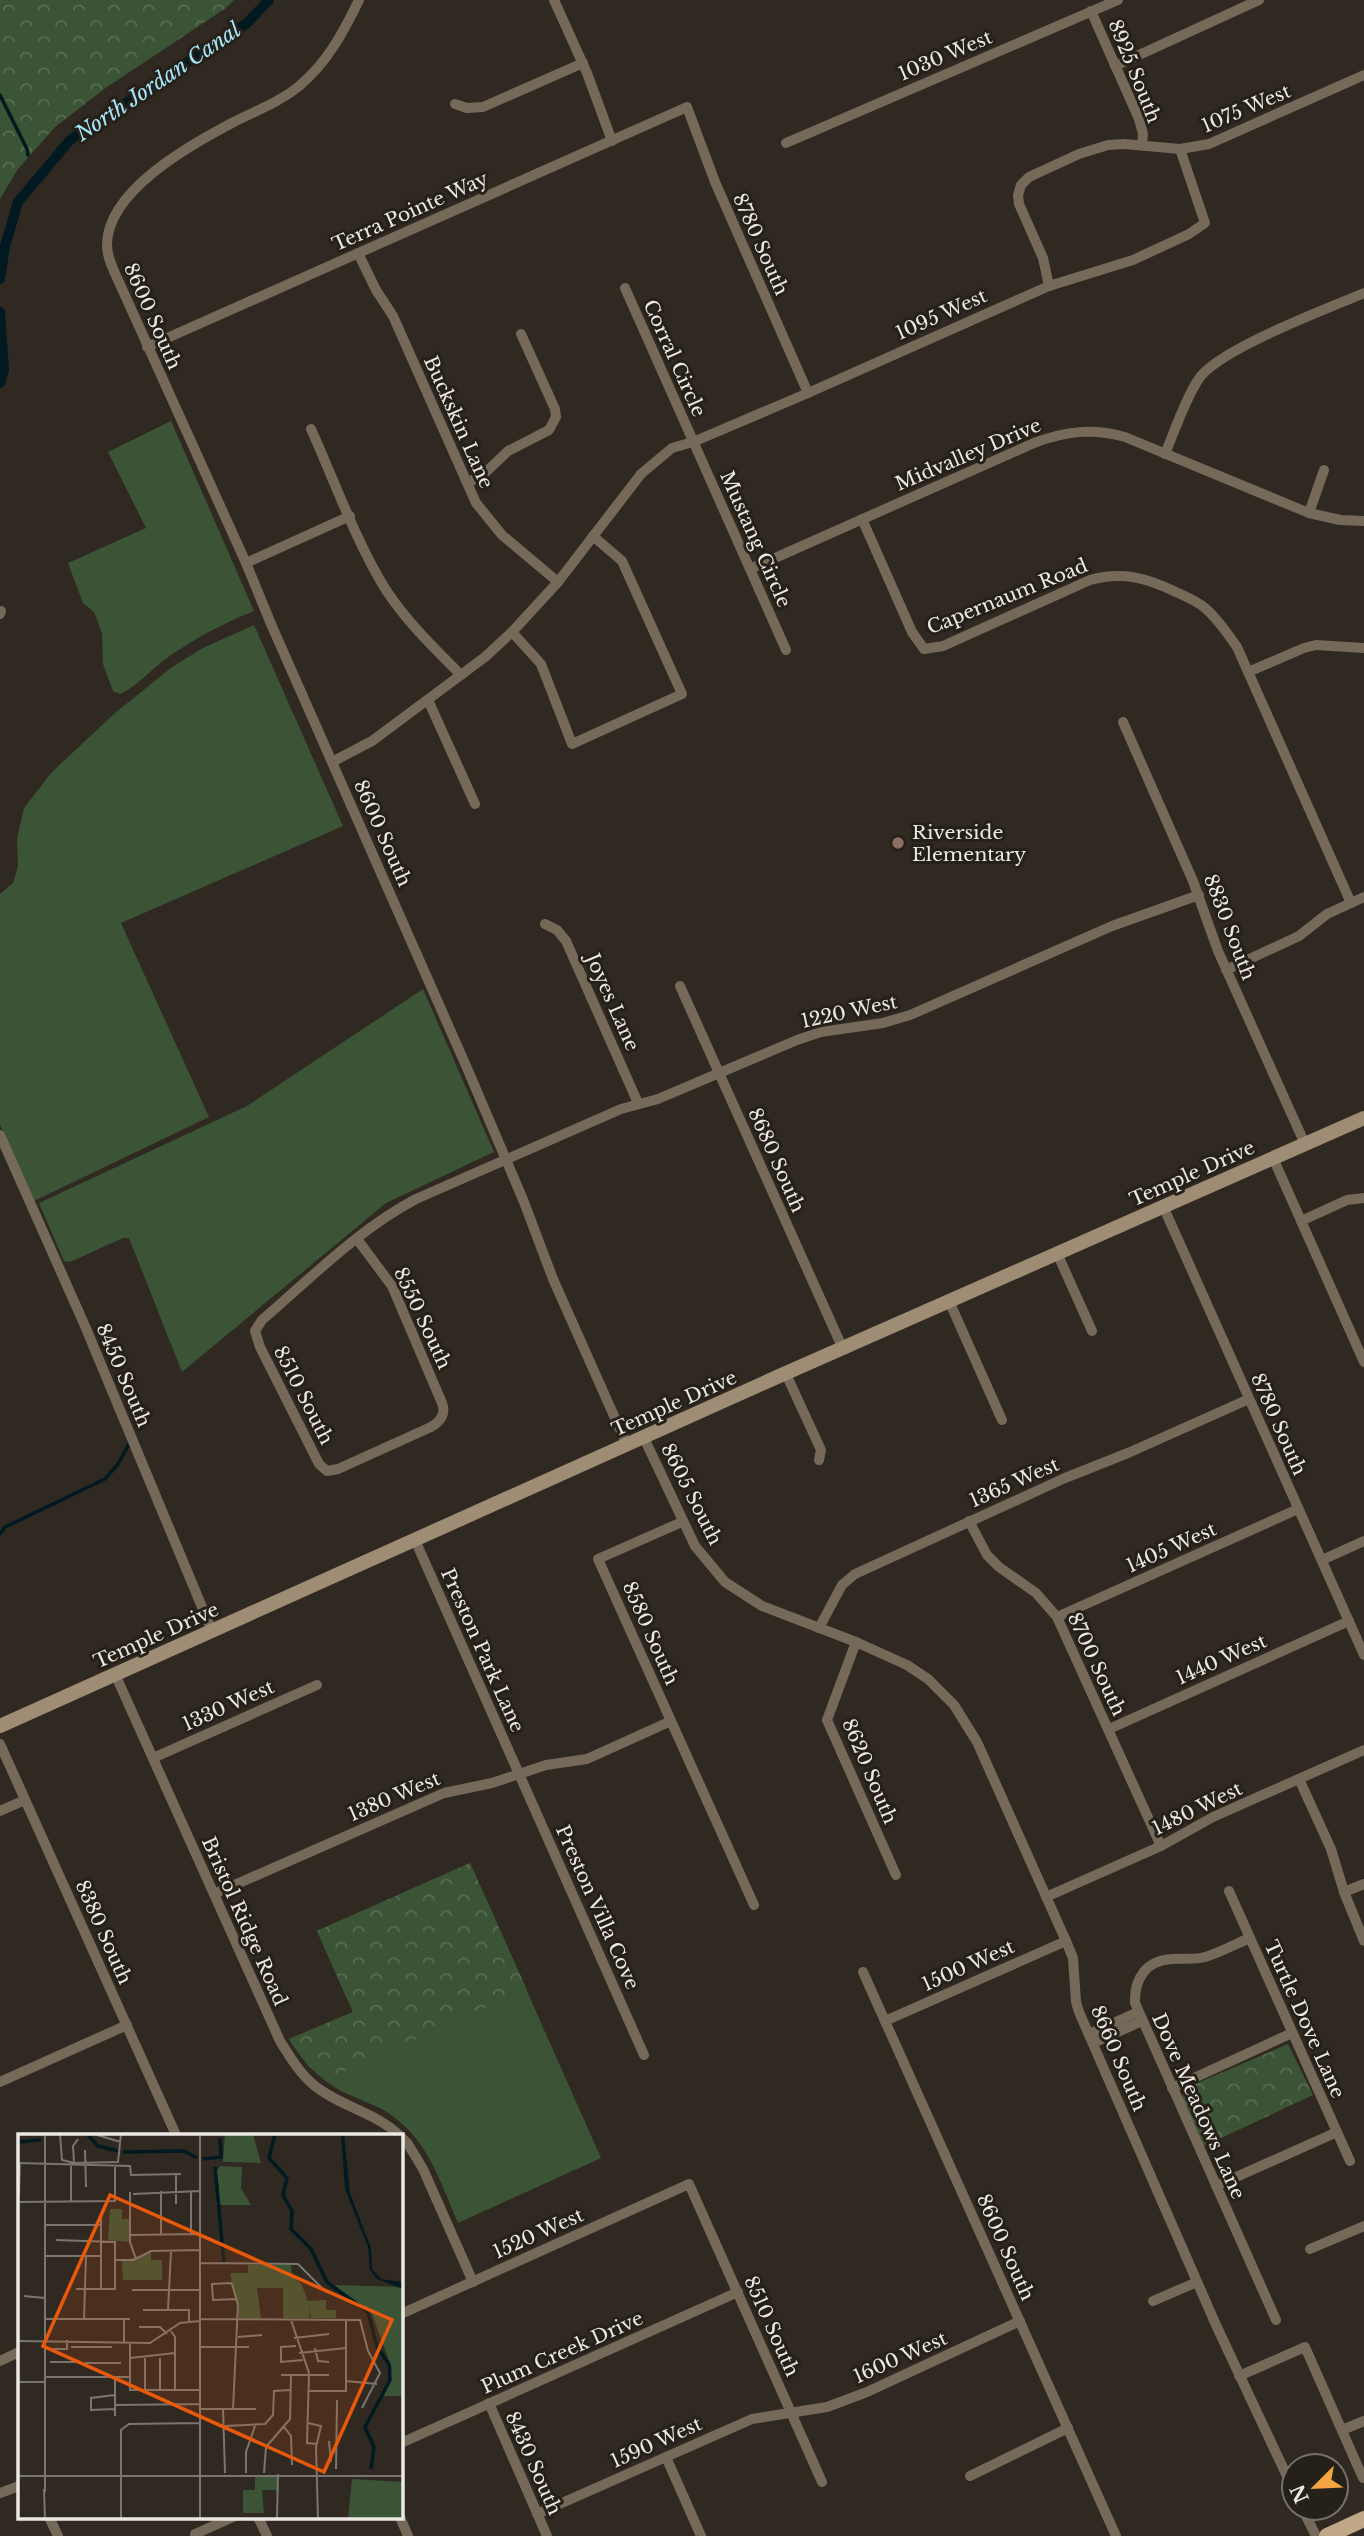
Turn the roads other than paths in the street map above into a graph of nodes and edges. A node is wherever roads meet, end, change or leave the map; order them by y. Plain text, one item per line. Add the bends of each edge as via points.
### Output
1 (359, 0) edge
2 (554, 0) edge
3 (1118, 0) edge
4 (1259, 0) edge
5 (1091, 12) junction
6 (583, 63) junction
7 (1115, 66) junction
8 (1364, 75) edge
9 (455, 104) dead end
10 (687, 107) joint
11 (612, 141) junction
12 (786, 143) dead end
13 (1142, 145) junction
14 (1180, 149) junction
15 (358, 253) junction
16 (1049, 286) junction
17 (625, 288) dead end
18 (1364, 293) edge
19 (521, 334) dead end
20 (147, 347) junction
21 (808, 393) junction
22 (311, 429) dead end
23 (693, 442) junction
24 (1165, 454) junction
25 (1324, 470) dead end
26 (468, 483) junction
27 (1309, 513) junction
28 (350, 516) junction
29 (862, 519) junction
30 (1364, 521) edge
31 (593, 536) junction
32 (246, 563) junction
33 (750, 569) junction
34 (558, 582) junction
35 (512, 632) junction
36 (1364, 648) edge
37 (786, 650) dead end
38 (1248, 672) junction
39 (461, 674) junction
40 (428, 700) junction
41 (1123, 722) dead end
42 (332, 762) junction
43 (475, 804) dead end
44 (1199, 895) junction
45 (1364, 897) edge
46 (1351, 903) junction
47 (545, 923) dead end
48 (1226, 970) junction
49 (680, 986) dead end
50 (719, 1073) junction
51 (638, 1103) junction
52 (1364, 1118) edge
53 (0, 1135) edge
54 (1305, 1144) junction
55 (1273, 1158) junction
56 (506, 1159) junction
57 (1364, 1198) edge
58 (1163, 1206) junction
59 (1301, 1221) junction
60 (357, 1239) junction
61 (1057, 1253) junction
62 (949, 1301) junction
63 (255, 1331) joint
64 (1092, 1331) dead end
65 (843, 1349) junction
66 (1363, 1360) edge
67 (786, 1374) junction
68 (1249, 1399) junction
69 (1002, 1420) dead end
70 (644, 1438) junction
71 (627, 1445) junction
72 (819, 1460) dead end
73 (327, 1471) joint
74 (1298, 1509) junction
75 (970, 1521) junction
76 (682, 1522) junction
77 (415, 1540) junction
78 (1364, 1541) edge
79 (1322, 1560) junction
80 (1057, 1617) junction
81 (1349, 1621) junction
82 (819, 1628) junction
83 (212, 1631) junction
84 (856, 1642) junction
85 (1364, 1655) edge
86 (115, 1674) junction
87 (317, 1685) dead end
88 (671, 1721) junction
89 (0, 1726) edge
90 (1109, 1729) junction
91 (0, 1744) edge
92 (1364, 1750) edge
93 (153, 1758) junction
94 (519, 1774) junction
95 (1299, 1779) junction
96 (25, 1800) junction
97 (0, 1811) edge
98 (1161, 1846) junction
99 (896, 1875) dead end
100 (1364, 1884) edge
101 (1229, 1891) dead end
102 (1343, 1892) junction
103 (214, 1894) junction
104 (1046, 1897) junction
105 (754, 1905) dead end
106 (1250, 1938) junction
107 (1066, 1941) junction
108 (1364, 1941) edge
109 (863, 1972) dead end
110 (1140, 2017) junction
111 (885, 2021) junction
112 (127, 2025) junction
113 (1292, 2033) junction
114 (1091, 2039) junction
115 (644, 2055) dead end
116 (0, 2082) edge
117 (1172, 2088) junction
118 (1337, 2132) junction
119 (176, 2134) edge
120 (396, 2134) edge
121 (402, 2139) edge
122 (1350, 2161) dead end
123 (689, 2184) joint
124 (1216, 2186) junction
125 (1364, 2226) edge
126 (1310, 2249) dead end
127 (1197, 2281) junction
128 (473, 2282) junction
129 (738, 2292) junction
130 (1153, 2301) dead end
131 (402, 2314) edge
132 (1276, 2320) dead end
133 (1020, 2321) junction
134 (18, 2352) edge
135 (0, 2361) edge
136 (1239, 2376) junction
137 (489, 2403) junction
138 (791, 2412) junction
139 (1364, 2421) edge
140 (1068, 2428) junction
141 (1342, 2430) junction
142 (402, 2443) edge
143 (666, 2457) junction
144 (1280, 2462) edge
145 (970, 2476) dead end
146 (1363, 2478) edge
147 (822, 2482) dead end
148 (18, 2486) edge
149 (0, 2493) edge
150 (537, 2514) junction
151 (49, 2518) edge
152 (231, 2518) edge
153 (258, 2518) edge
154 (400, 2518) edge
155 (1364, 2519) edge
156 (195, 2534) dead end
157 (58, 2536) edge
158 (267, 2536) edge
159 (408, 2536) edge
160 (547, 2536) edge
161 (701, 2536) edge
162 (1116, 2536) edge
163 (1327, 2536) edge

1 - 20 street, 8600 South via 338,42 308,78 155,172 124,201 113,219 107,237 111,264
2 - 6 street
3 - 5 street, 1030 West
4 - 7 street
5 - 7 street, 8925 South
5 - 12 street, 1030 West
6 - 9 street via 483,107
6 - 11 street
7 - 13 street, 8925 South via 1139,119
8 - 14 street, 1075 West via 1209,144
10 - 11 street, Terra Pointe Way
10 - 21 street, 8780 South
11 - 15 street, Terra Pointe Way
13 - 14 street, 1075 West
13 - 16 street, 1075 West via 1094,148 1028,177 1021,185 1019,204 1043,258
14 - 16 street, 1095 West via 1205,223 1133,260
15 - 20 street, Terra Pointe Way
15 - 26 street, Buckskin Lane via 393,316
16 - 21 street, 1095 West
17 - 23 street, Corral Circle
18 - 24 street via 1209,366 1198,380
19 - 26 street via 555,409 553,425
20 - 32 street, 8600 South
21 - 23 street, 1095 West
22 - 28 street
23 - 31 street, 1095 West via 673,448 640,474
23 - 33 street, Mustang Circle
24 - 27 street, Midvalley Drive
24 - 29 street, Midvalley Drive via 1104,432 1057,434
25 - 27 street
26 - 34 street, Buckskin Lane via 476,503 502,535
27 - 30 street, Midvalley Drive
28 - 32 street
28 - 39 street via 397,607
29 - 33 street, Midvalley Drive
29 - 38 street, Capernaum Road via 912,632 924,649 943,646 1090,580 1121,575 1160,585 1203,606 1237,647
31 - 34 street, 1095 West
31 - 35 street via 622,561 682,694 572,744 541,664
32 - 42 street, 8600 South
33 - 37 street, Mustang Circle
34 - 35 street, 1095 West
35 - 39 street, 1095 West
36 - 38 street via 1316,645
38 - 46 street, Capernaum Road
39 - 40 street, 1095 West
40 - 42 street, 1095 West via 372,741
40 - 43 street
41 - 44 street, 8830 South
42 - 56 street, 8600 South
44 - 48 street, 8830 South
44 - 50 street, 1220 West via 1112,926 910,1015 821,1032
45 - 46 street
46 - 48 street via 1327,914 1299,936
47 - 51 street, Joyes Lane via 566,941
48 - 54 street, 8830 South
49 - 50 street, 8680 South
50 - 51 street, 1220 West
50 - 65 street, 8680 South
51 - 56 street, 1220 West
52 - 54 street, Temple Drive
53 - 83 street, 8450 South
54 - 55 street, Temple Drive
55 - 58 street, Temple Drive
55 - 59 street
56 - 60 street, 1220 West via 416,1199
56 - 71 street, 8600 South
57 - 59 street via 1347,1200
58 - 61 street, Temple Drive
58 - 68 street, 8780 South
59 - 66 street
60 - 63 street, 1220 West
60 - 73 street, 8550 South via 392,1286 442,1403 442,1418 431,1427
61 - 62 street, Temple Drive
61 - 64 street
62 - 65 street, Temple Drive
62 - 69 street
63 - 73 street, 8510 South via 318,1464
65 - 67 street, Temple Drive
67 - 70 street, Temple Drive
67 - 72 street via 821,1450
68 - 74 street, 8780 South
68 - 75 street, 1365 West
70 - 71 street, Temple Drive
70 - 76 street, 8605 South
71 - 77 street, Temple Drive
74 - 79 street, 8780 South
74 - 80 street, 1405 West
75 - 80 street, 8700 South via 987,1555 1036,1593
75 - 82 street, 1365 West via 855,1574 842,1585
76 - 82 street, 8605 South via 725,1582 762,1606
76 - 88 street, 8580 South via 598,1559
77 - 83 street, Temple Drive
77 - 94 street, Preston Park Lane
78 - 79 street
79 - 81 street, 8780 South
80 - 90 street, 8700 South
81 - 85 street, 8780 South
81 - 90 street, 1440 West
82 - 84 street, 8605 South
83 - 86 street, Temple Drive
84 - 99 street, 8620 South via 827,1720
84 - 104 street, 8660 South via 907,1665 954,1705 977,1742
86 - 89 street, Temple Drive
86 - 93 street, Bristol Ridge Road
87 - 93 street, 1330 West
88 - 94 street, 1380 West via 587,1759
88 - 105 street, 8580 South
90 - 98 street, 8700 South
91 - 96 street, 8380 South
92 - 95 street, 1480 West
93 - 103 street, Bristol Ridge Road
94 - 103 street, 1380 West via 444,1793
94 - 115 street, Preston Villa Cove
95 - 98 street, 1480 West
95 - 102 street via 1331,1849
96 - 97 street
96 - 112 street, 8380 South
98 - 104 street, 1480 West
100 - 102 street
101 - 106 street, Turtle Dove Lane
102 - 108 street
103 - 120 street, Bristol Ridge Road via 295,2065 322,2091
104 - 107 street, 8660 South
106 - 110 street, Dove Meadows Lane via 1201,1958 1152,1964 1143,1972 1135,1992
106 - 113 street, Turtle Dove Lane
107 - 111 street, 1500 West
107 - 114 street, 8660 South via 1073,1958 1076,2002
109 - 111 street, 8600 South
110 - 114 street
110 - 117 street, Dove Meadows Lane
111 - 133 street, 8600 South
112 - 116 street
112 - 119 street, 8380 South
113 - 117 street
113 - 118 street, Turtle Dove Lane
114 - 127 street, 8660 South
117 - 124 street, Dove Meadows Lane
118 - 122 street, Turtle Dove Lane
118 - 124 street
121 - 128 street, Bristol Ridge Road via 423,2169
123 - 128 street, 1520 West
123 - 129 street, 8510 South
124 - 132 street, Dove Meadows Lane
125 - 126 street
127 - 130 street
127 - 136 street, 8660 South
128 - 131 street, 1520 West
129 - 137 street, Plum Creek Drive
129 - 138 street, 8510 South
133 - 138 street, 1600 West via 867,2392 827,2407
133 - 140 street, 8600 South
134 - 135 street
136 - 141 street via 1305,2347
136 - 144 street, 8660 South
137 - 142 street, Plum Creek Drive
137 - 150 street, 8430 South
138 - 143 street, 1590 West via 752,2418
138 - 147 street, 8510 South
139 - 141 street
140 - 145 street
140 - 162 street, 8600 South
141 - 146 street
143 - 150 street, 1590 West
143 - 161 street
148 - 149 street
150 - 160 street, 8430 South
151 - 157 street
152 - 156 street
153 - 158 street
154 - 159 street
155 - 163 main road

